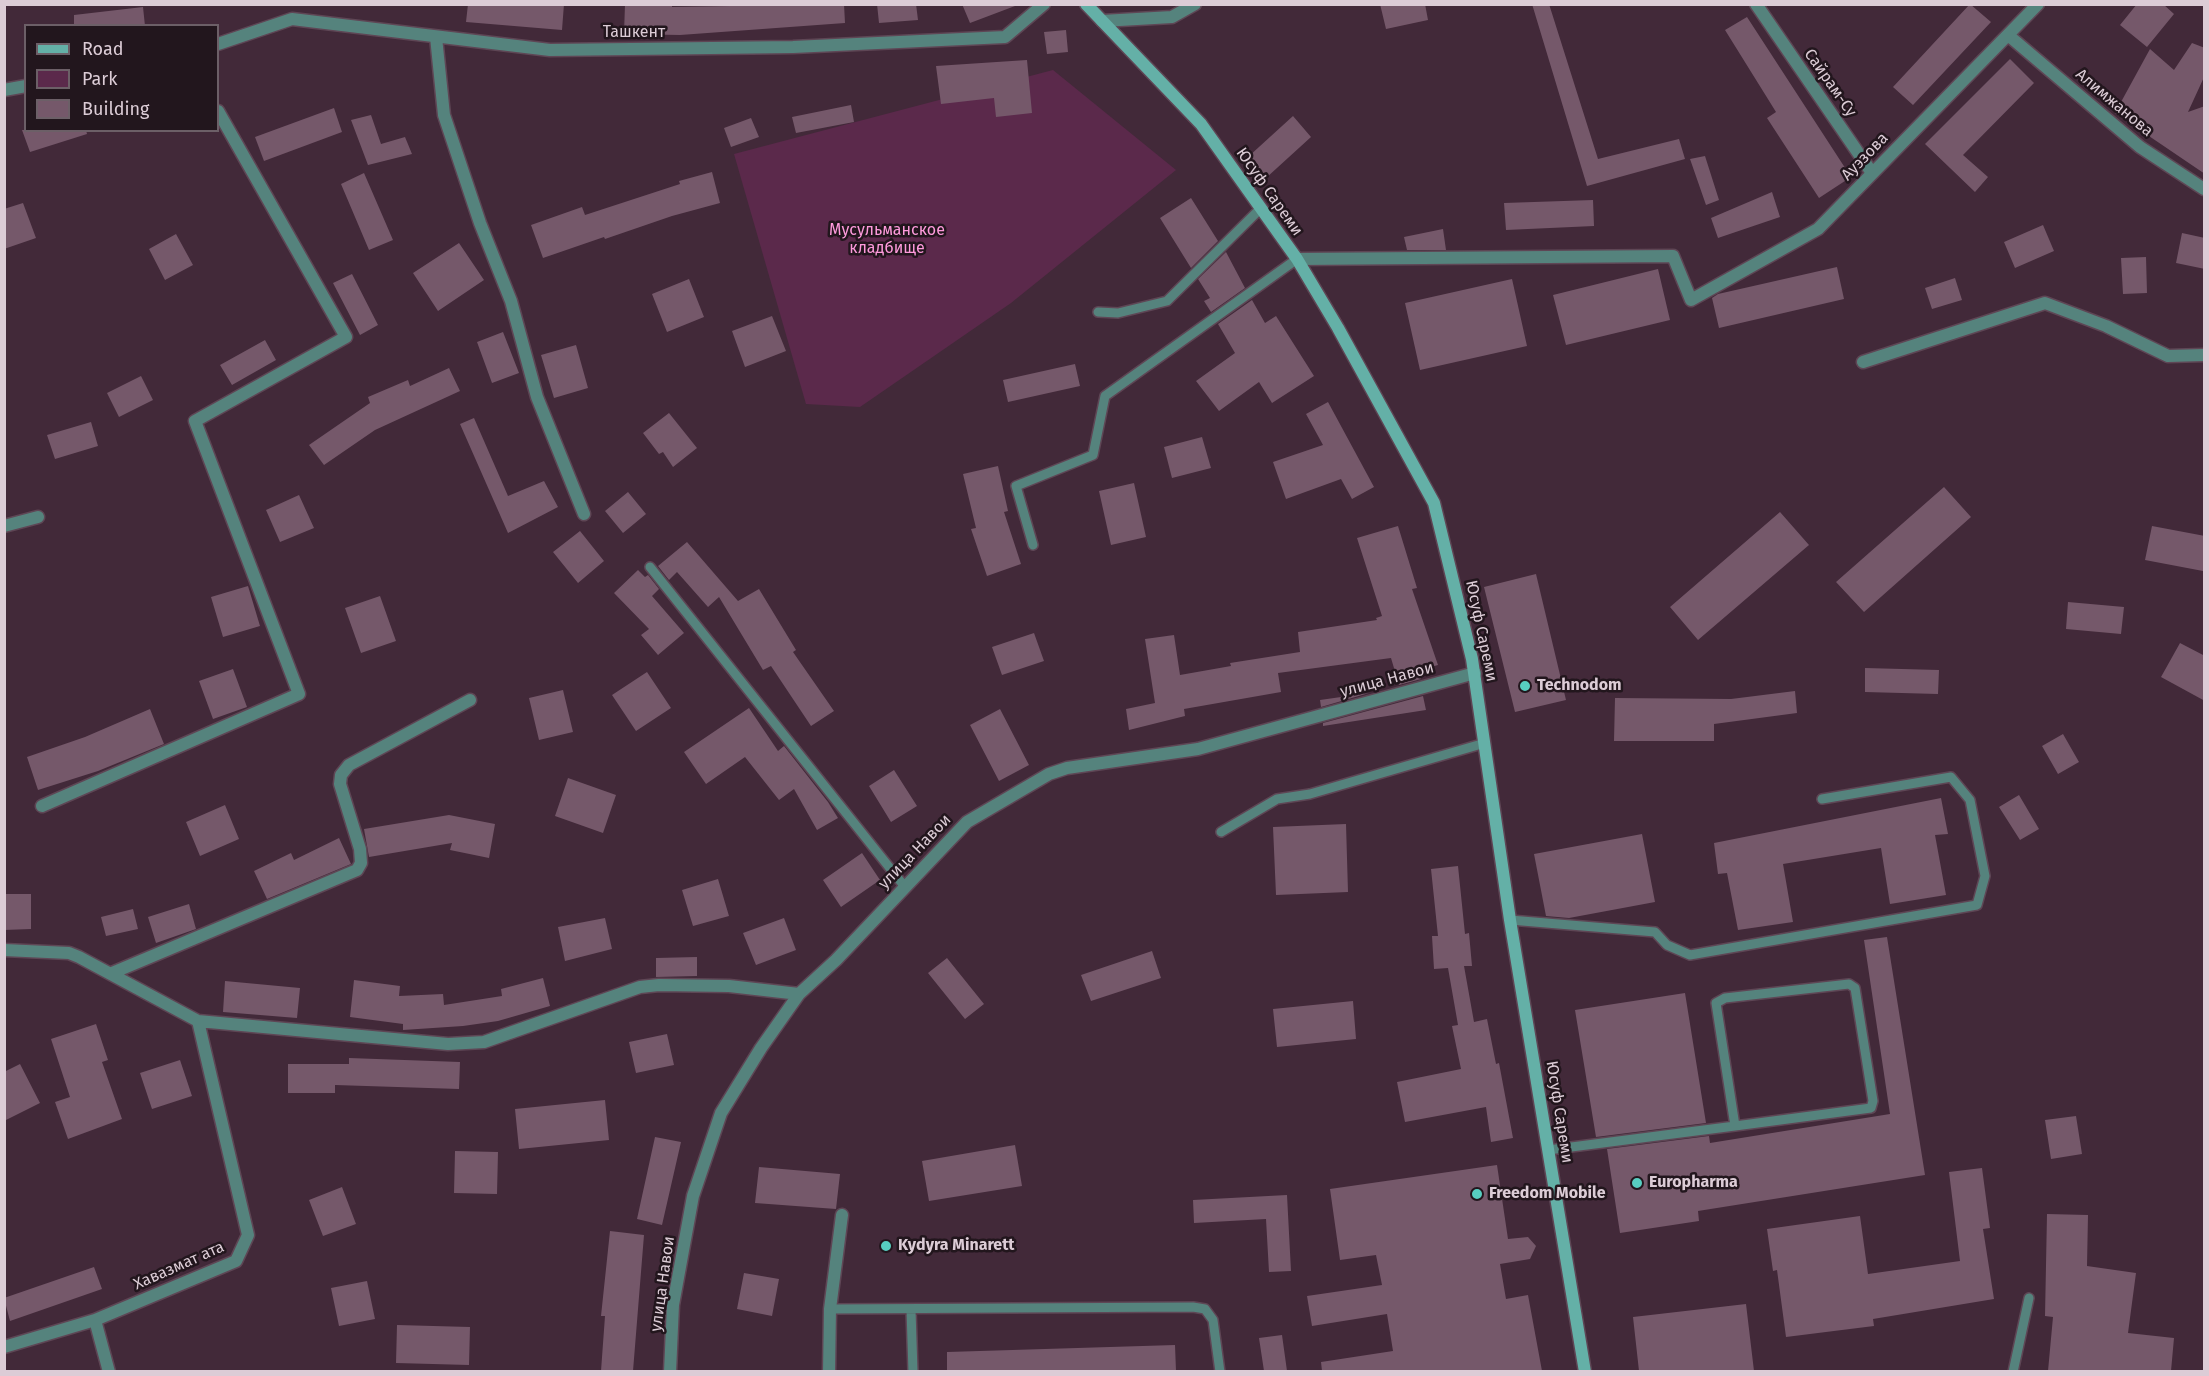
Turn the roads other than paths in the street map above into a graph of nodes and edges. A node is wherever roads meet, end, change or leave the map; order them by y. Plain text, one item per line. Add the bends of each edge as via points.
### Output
1 (1044, 4) edge
2 (1086, 4) edge
3 (1195, 4) edge
4 (2038, 4) edge
5 (1762, 7) edge
6 (1172, 11) edge
7 (1102, 21) junction
8 (2008, 35) junction
9 (436, 37) junction
10 (219, 44) edge
11 (24, 86) edge
12 (4, 90) edge
13 (219, 113) edge
14 (1872, 173) junction
15 (2205, 189) edge
16 (1260, 209) junction
17 (1297, 259) junction
18 (1098, 312) dead end
19 (2205, 355) edge
20 (1863, 362) dead end
21 (584, 514) dead end
22 (38, 517) dead end
23 (4, 526) edge
24 (1033, 545) dead end
25 (650, 567) dead end
26 (1474, 673) junction
27 (470, 700) dead end
28 (1485, 743) junction
29 (1822, 800) dead end
30 (42, 806) dead end
31 (1221, 832) dead end
32 (905, 887) junction
33 (1510, 920) junction
34 (4, 950) edge
35 (112, 973) junction
36 (799, 994) junction
37 (198, 1021) junction
38 (1735, 1126) junction
39 (1548, 1150) junction
40 (842, 1215) dead end
41 (2028, 1298) dead end
42 (830, 1309) junction
43 (910, 1310) junction
44 (95, 1320) junction
45 (4, 1347) edge
46 (109, 1371) edge
47 (669, 1371) edge
48 (829, 1371) edge
49 (913, 1371) edge
50 (1220, 1371) edge
51 (1585, 1371) edge
52 (2013, 1371) edge

1 - 9 street, Ташкент via 1005,37 630,50 550,50
2 - 7 main road, Юсуф Сареми
3 - 6 street
4 - 8 street, Ауэзова
5 - 14 street, Сайрам-Су
6 - 7 street
7 - 16 main road, Юсуф Сареми via 1201,124
8 - 14 street, Ауэзова
8 - 15 street, Алимжанова via 2140,147
9 - 10 street, Ташкент via 292,19
9 - 21 street via 444,115 511,302 537,397
11 - 12 street
13 - 30 street via 346,337 195,421 299,694
14 - 17 street, Ауэзова via 1818,229 1692,300 1673,256
16 - 17 main road, Юсуф Сареми
16 - 18 lane via 1167,301 1118,313
17 - 24 lane via 1105,396 1093,455 1016,486
17 - 26 main road, Юсуф Сареми via 1434,503
19 - 20 street via 2168,356 2106,326 2045,303
22 - 23 street
25 - 32 lane
26 - 28 main road, Юсуф Сареми
26 - 32 street, улица Навои via 1198,749 1049,774 967,822
27 - 35 street via 349,765 341,775 340,784 360,849 357,870
28 - 31 lane via 1310,795 1278,800
28 - 33 main road, Юсуф Сареми
29 - 33 lane via 1951,777 1970,801 1985,876 1977,905 1690,955 1667,945 1655,932
32 - 36 street, улица Навои
33 - 39 main road, Юсуф Сареми
34 - 35 street via 69,953
35 - 37 street
36 - 37 street via 729,986 640,987 484,1042 468,1044
36 - 47 street, улица Навои via 760,1048 722,1113 693,1196 677,1283
37 - 44 street, Хавазмат ата via 248,1235 236,1261
38 - 38 lane via 1871,1108 1855,988 1849,984 1725,998 1716,1003
38 - 39 lane
39 - 51 main road, Юсуф Сареми
40 - 42 street
41 - 52 lane
42 - 43 lane
42 - 48 street
43 - 49 lane
43 - 50 lane via 1205,1309 1213,1320
44 - 45 street, Хавазмат ата
44 - 46 street

